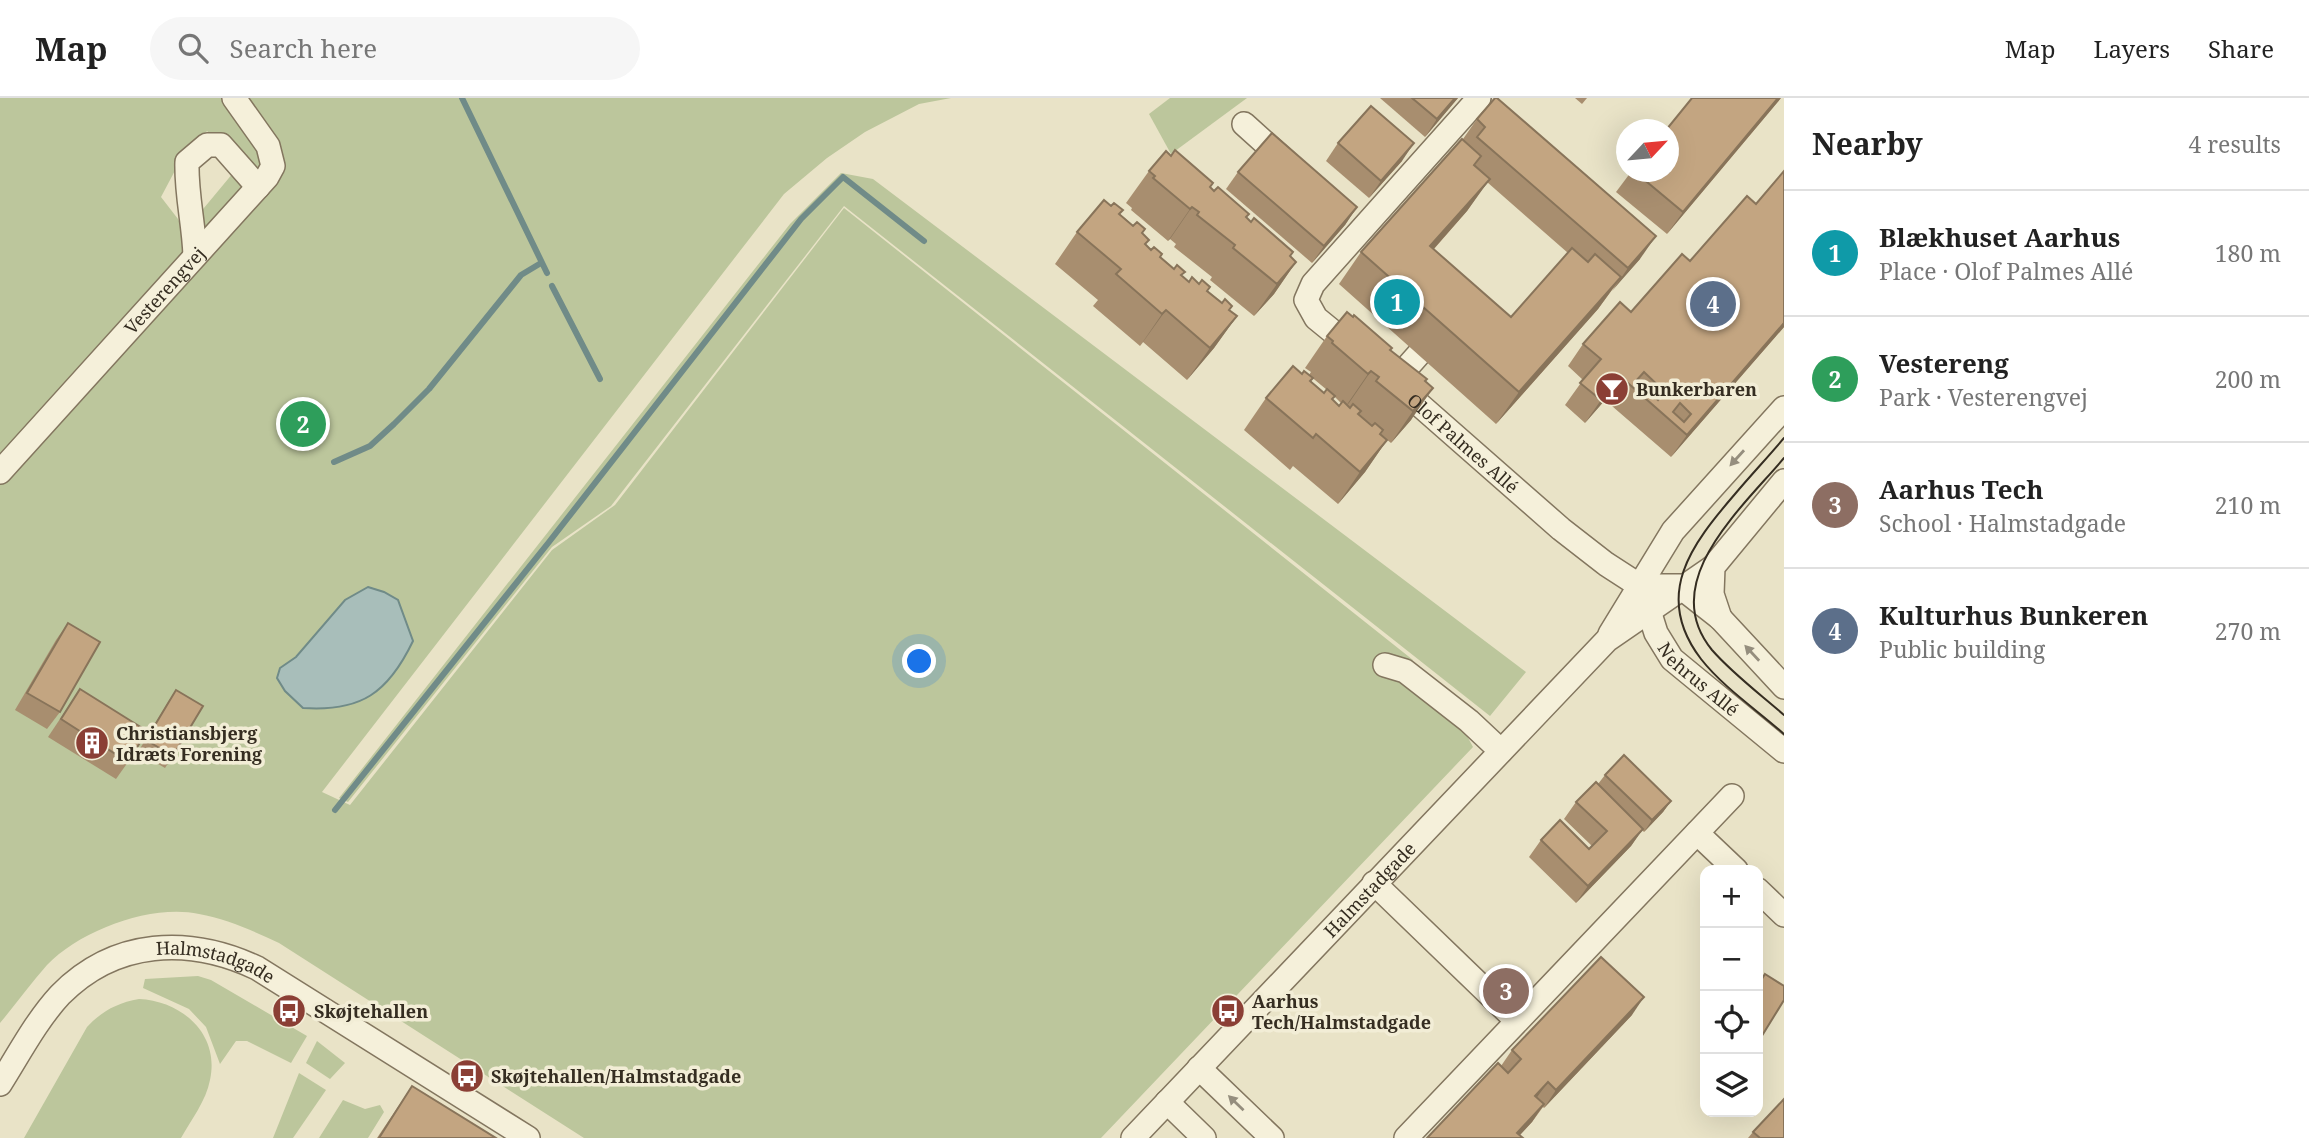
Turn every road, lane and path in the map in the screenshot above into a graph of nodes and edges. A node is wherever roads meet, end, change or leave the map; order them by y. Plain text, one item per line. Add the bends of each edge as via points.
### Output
1 (234, 98) edge
2 (1476, 99) edge
3 (1244, 124) dead end
4 (1401, 148) edge
5 (1420, 164) junction
6 (1305, 179) edge
7 (258, 187) junction
8 (1343, 212) edge
9 (1362, 229) junction
10 (195, 256) junction
11 (1418, 355) dead end
12 (1394, 383) junction
13 (1784, 408) edge
14 (0, 472) edge
15 (1784, 481) edge
16 (1713, 567) junction
17 (1640, 586) junction
18 (1683, 589) junction
19 (1651, 611) junction
20 (1720, 618) junction
21 (1607, 640) junction
22 (1385, 665) dead end
23 (1784, 687) edge
24 (1500, 751) junction
25 (1784, 751) edge
26 (1732, 796) dead end
27 (1697, 833) junction
28 (1732, 865) edge
29 (1374, 883) junction
30 (1763, 895) edge
31 (1784, 915) edge
32 (1517, 1021) junction
33 (1199, 1068) junction
34 (1, 1080) edge
35 (1167, 1102) junction
36 (528, 1138) edge
37 (1133, 1138) edge
38 (1204, 1138) edge
39 (1272, 1138) edge
40 (1406, 1138) edge

1 - 7 street, Vesterengvej via 268,146 273,166
2 - 5 street, Olof Palmes Allé
3 - 6 street
4 - 5 street
5 - 9 street, Olof Palmes Allé
7 - 10 street, Vesterengvej
7 - 10 street via 221,145 207,145 187,162
8 - 9 street
9 - 12 street, Olof Palmes Allé via 1312,284 1306,300 1316,318
10 - 14 street, Vesterengvej
11 - 12 street
12 - 17 street, Olof Palmes Allé via 1561,528
13 -> 17 street via 1673,531
15 - 16 street
16 - 18 street, Halmstadgade
16 - 20 street via 1712,594
17 - 18 street
17 - 19 street, Nehrus Allé
17 - 21 street, Halmstadgade
18 - 19 street, Halmstadgade
18 - 20 street
19 - 21 street, Halmstadgade
19 - 25 street, Nehrus Allé via 1660,642 1672,659
23 -> 20 street
21 - 24 street, Halmstadgade
22 - 24 street via 1405,671
24 - 29 street, Halmstadgade
26 - 27 street
27 - 28 street
27 - 32 street
29 - 32 street
29 - 33 street, Halmstadgade
30 - 31 street
32 - 40 street
33 - 35 street, Halmstadgade
39 -> 33 street
34 - 36 street, Halmstadgade via 47,1010 84,975 138,951 183,947 236,958 257,968
35 - 37 street, Halmstadgade
35 - 38 street

